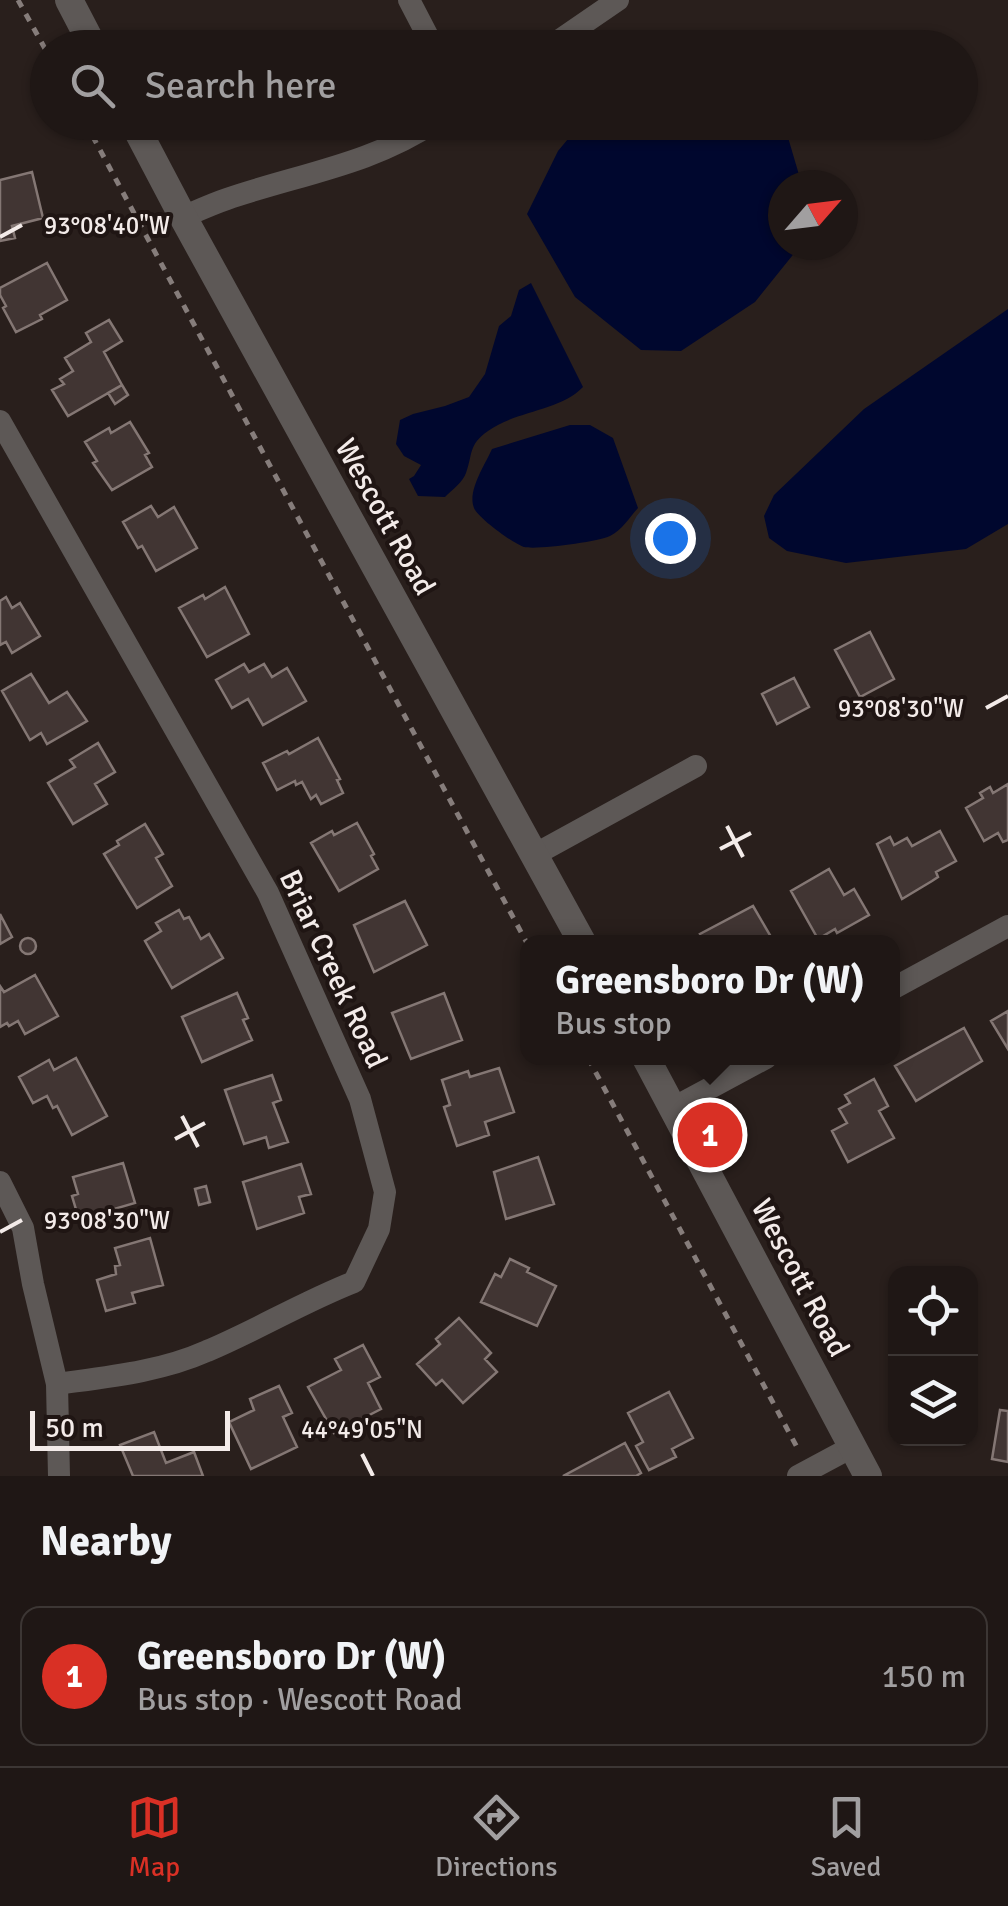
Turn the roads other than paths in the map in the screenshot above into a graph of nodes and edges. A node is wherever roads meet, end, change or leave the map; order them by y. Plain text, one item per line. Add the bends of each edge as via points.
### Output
1 (69, 0) edge
2 (409, 0) edge
3 (618, 0) edge
4 (85, 30) edge
5 (425, 30) edge
6 (574, 30) edge
7 (142, 140) edge
8 (407, 140) edge
9 (183, 217) junction
10 (0, 421) edge
11 (696, 766) dead end
12 (534, 855) junction
13 (1008, 926) edge
14 (578, 935) edge
15 (900, 985) edge
16 (650, 1065) edge
17 (753, 1065) edge
18 (673, 1108) junction
19 (0, 1182) edge
20 (56, 1384) junction
21 (852, 1447) junction
22 (804, 1473) edge
23 (59, 1476) edge
24 (868, 1476) edge

1 - 4 street
2 - 5 street
3 - 6 street
7 - 9 street, Wescott Road
8 - 9 street
9 - 12 street, Wescott Road
10 - 20 street, Briar Creek Road via 268,893 360,1098 384,1192 379,1229 354,1282 205,1352 148,1370
11 - 12 street
12 - 14 street, Wescott Road
13 - 15 street
16 - 18 street, Wescott Road
17 - 18 street
18 - 21 street, Wescott Road
19 - 20 street via 23,1228
20 - 23 street
21 - 22 street
21 - 24 street, Wescott Road

